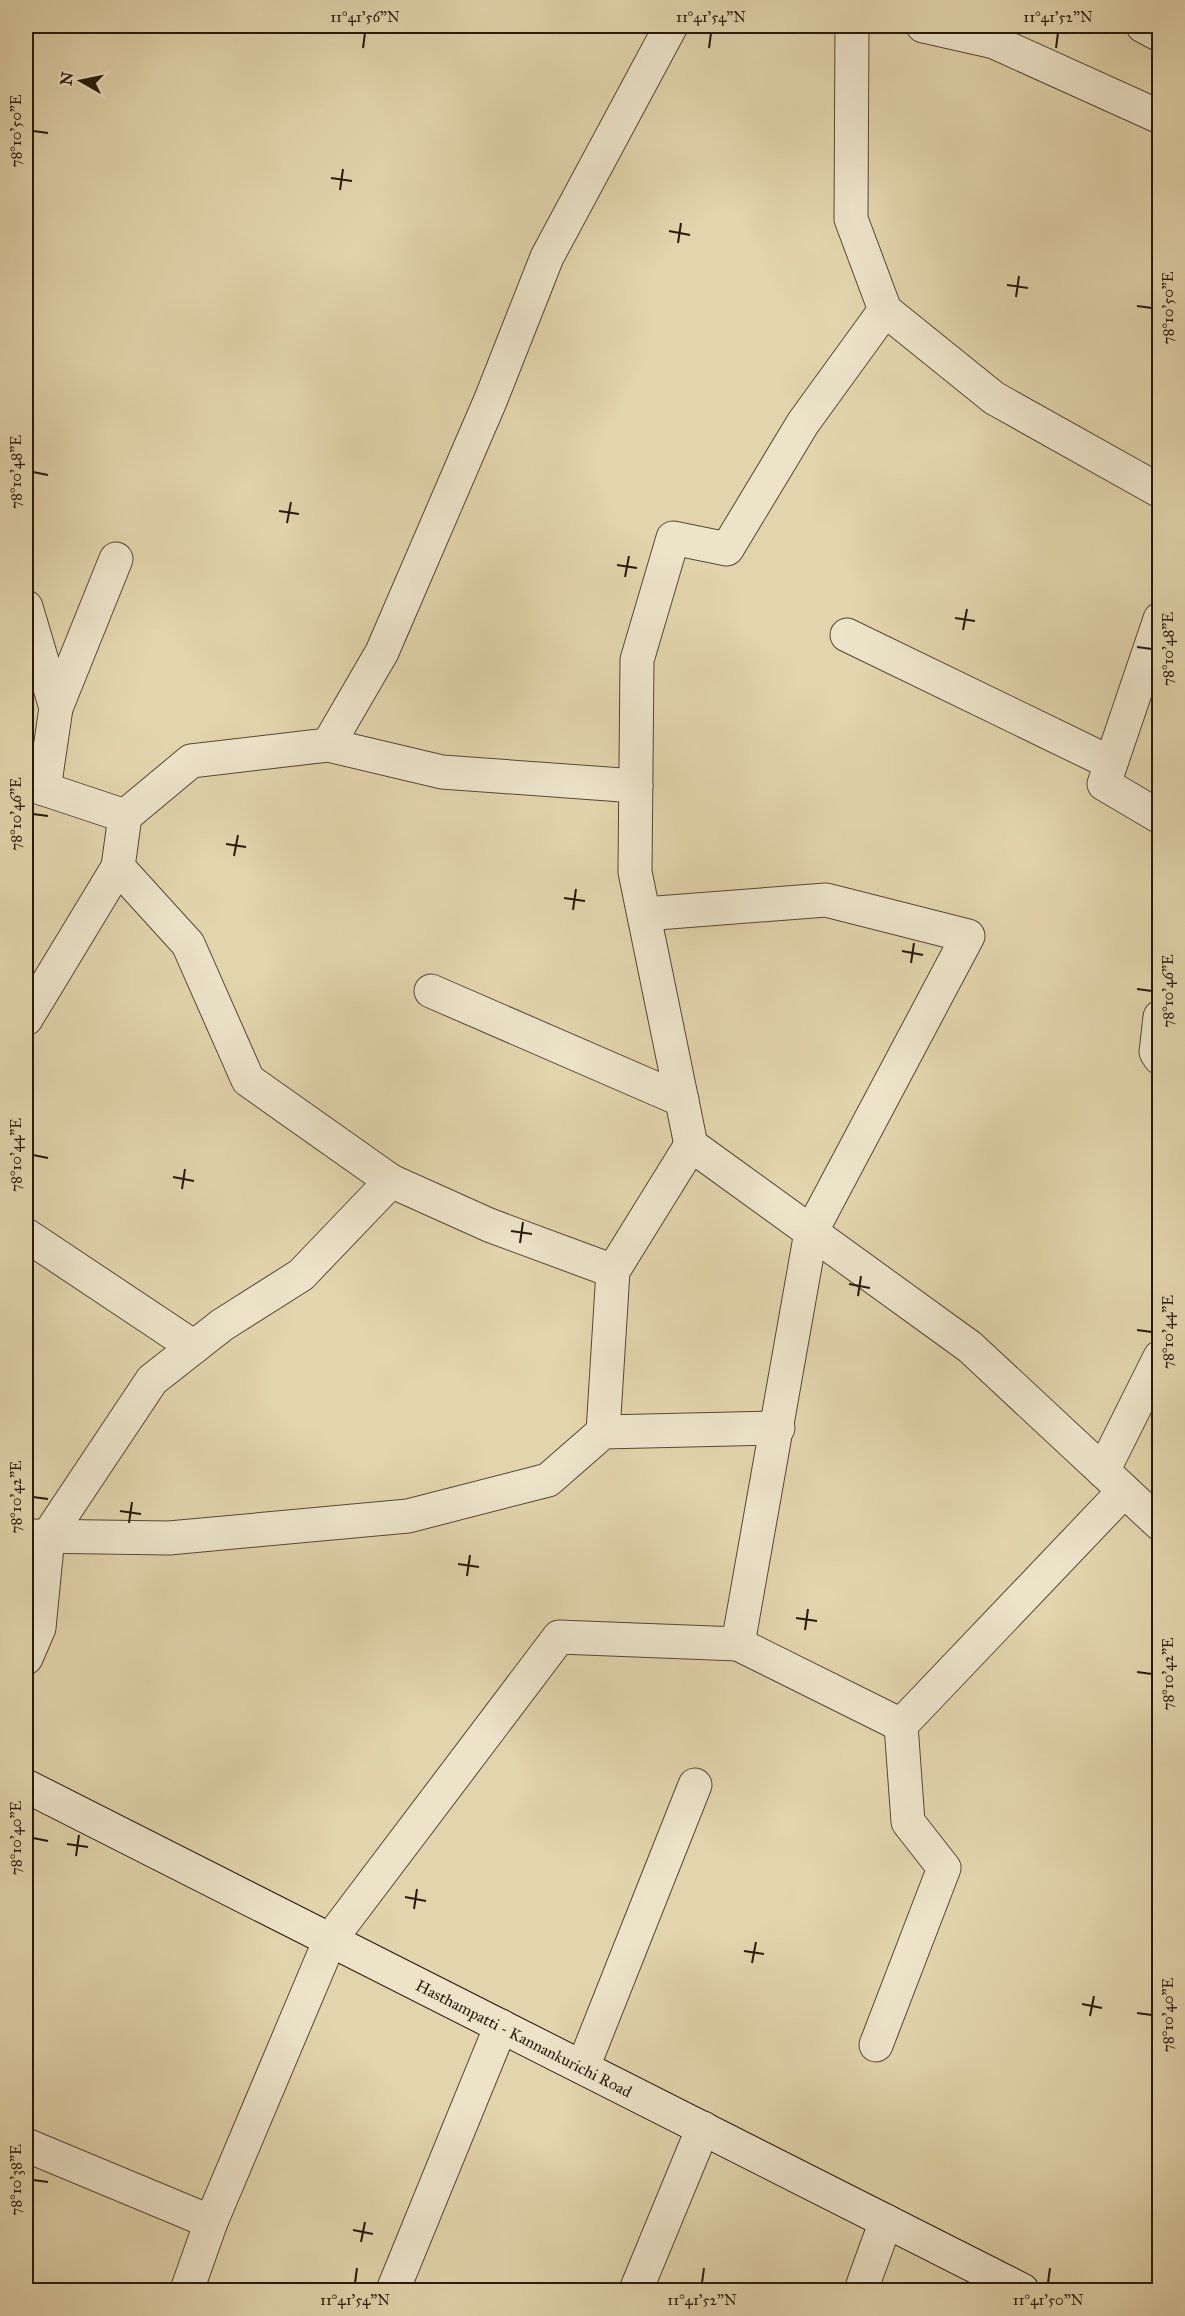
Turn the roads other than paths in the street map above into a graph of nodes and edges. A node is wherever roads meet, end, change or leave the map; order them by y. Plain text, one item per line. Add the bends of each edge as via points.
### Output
1 (671, 26) edge
2 (852, 26) edge
3 (923, 26) edge
4 (1143, 26) edge
5 (1160, 35) edge
6 (1160, 117) edge
7 (885, 310) junction
8 (1160, 491) edge
9 (116, 559) dead end
10 (26, 607) edge
11 (1160, 619) edge
12 (847, 635) dead end
13 (56, 708) junction
14 (328, 745) junction
15 (1111, 763) junction
16 (35, 786) edge
17 (636, 786) junction
18 (125, 816) junction
19 (1160, 817) edge
20 (118, 867) junction
21 (644, 914) junction
22 (431, 991) dead end
23 (1160, 1017) edge
24 (26, 1019) edge
25 (1160, 1058) edge
26 (682, 1100) junction
27 (691, 1145) junction
28 (391, 1180) junction
29 (811, 1232) junction
30 (26, 1235) edge
31 (613, 1271) junction
32 (194, 1347) junction
33 (1160, 1357) edge
34 (778, 1428) junction
35 (603, 1432) junction
36 (1113, 1481) junction
37 (1160, 1524) edge
38 (37, 1536) edge
39 (738, 1644) junction
40 (26, 1658) edge
41 (901, 1725) junction
42 (695, 1785) dead end
43 (26, 1786) edge
44 (330, 1940) junction
45 (501, 2026) junction
46 (876, 2045) dead end
47 (583, 2067) junction
48 (704, 2128) junction
49 (26, 2145) edge
50 (886, 2221) junction
51 (211, 2222) junction
52 (187, 2290) edge
53 (393, 2290) edge
54 (636, 2290) edge
55 (861, 2290) edge
56 (1022, 2290) edge

1 - 14 street via 547,257 491,399 382,652
2 - 7 street via 851,219
3 - 6 street via 994,42
4 - 5 street
7 - 8 street via 994,398
7 - 17 street via 803,423 727,549 673,538 637,660
9 - 13 street
10 - 13 street
11 - 15 street
12 - 15 street
13 - 16 street
14 - 17 street via 442,772
14 - 18 street via 191,761
15 - 19 street via 1104,784
16 - 18 street
17 - 21 street via 635,873
18 - 20 street
20 - 24 street
20 - 28 street via 188,944 248,1080
21 - 26 street
21 - 29 street via 826,900 968,936
22 - 26 street
23 - 25 street via 1156,1052
26 - 27 street
27 - 29 street
27 - 31 street
28 - 31 street via 489,1225
28 - 32 street via 301,1275
29 - 34 street
29 - 36 street via 970,1347
30 - 32 street
31 - 35 street
32 - 38 street via 152,1380
33 - 36 street
34 - 35 street
34 - 39 street
35 - 38 street via 549,1480 408,1516 169,1538
36 - 37 street
36 - 41 street
38 - 40 street via 39,1628
39 - 41 street
39 - 44 street via 559,1637
41 - 46 street via 908,1822 944,1868
42 - 47 street
43 - 44 street, Hasthampatti - Kannankurichi Road
44 - 45 street, Hasthampatti - Kannankurichi Road
44 - 51 street
45 - 47 street, Hasthampatti - Kannankurichi Road
45 - 53 street
47 - 48 street, Hasthampatti - Kannankurichi Road
48 - 50 street, Hasthampatti - Kannankurichi Road
48 - 54 street
49 - 51 street
50 - 55 street
50 - 56 street, Hasthampatti - Kannankurichi Road
51 - 52 street

